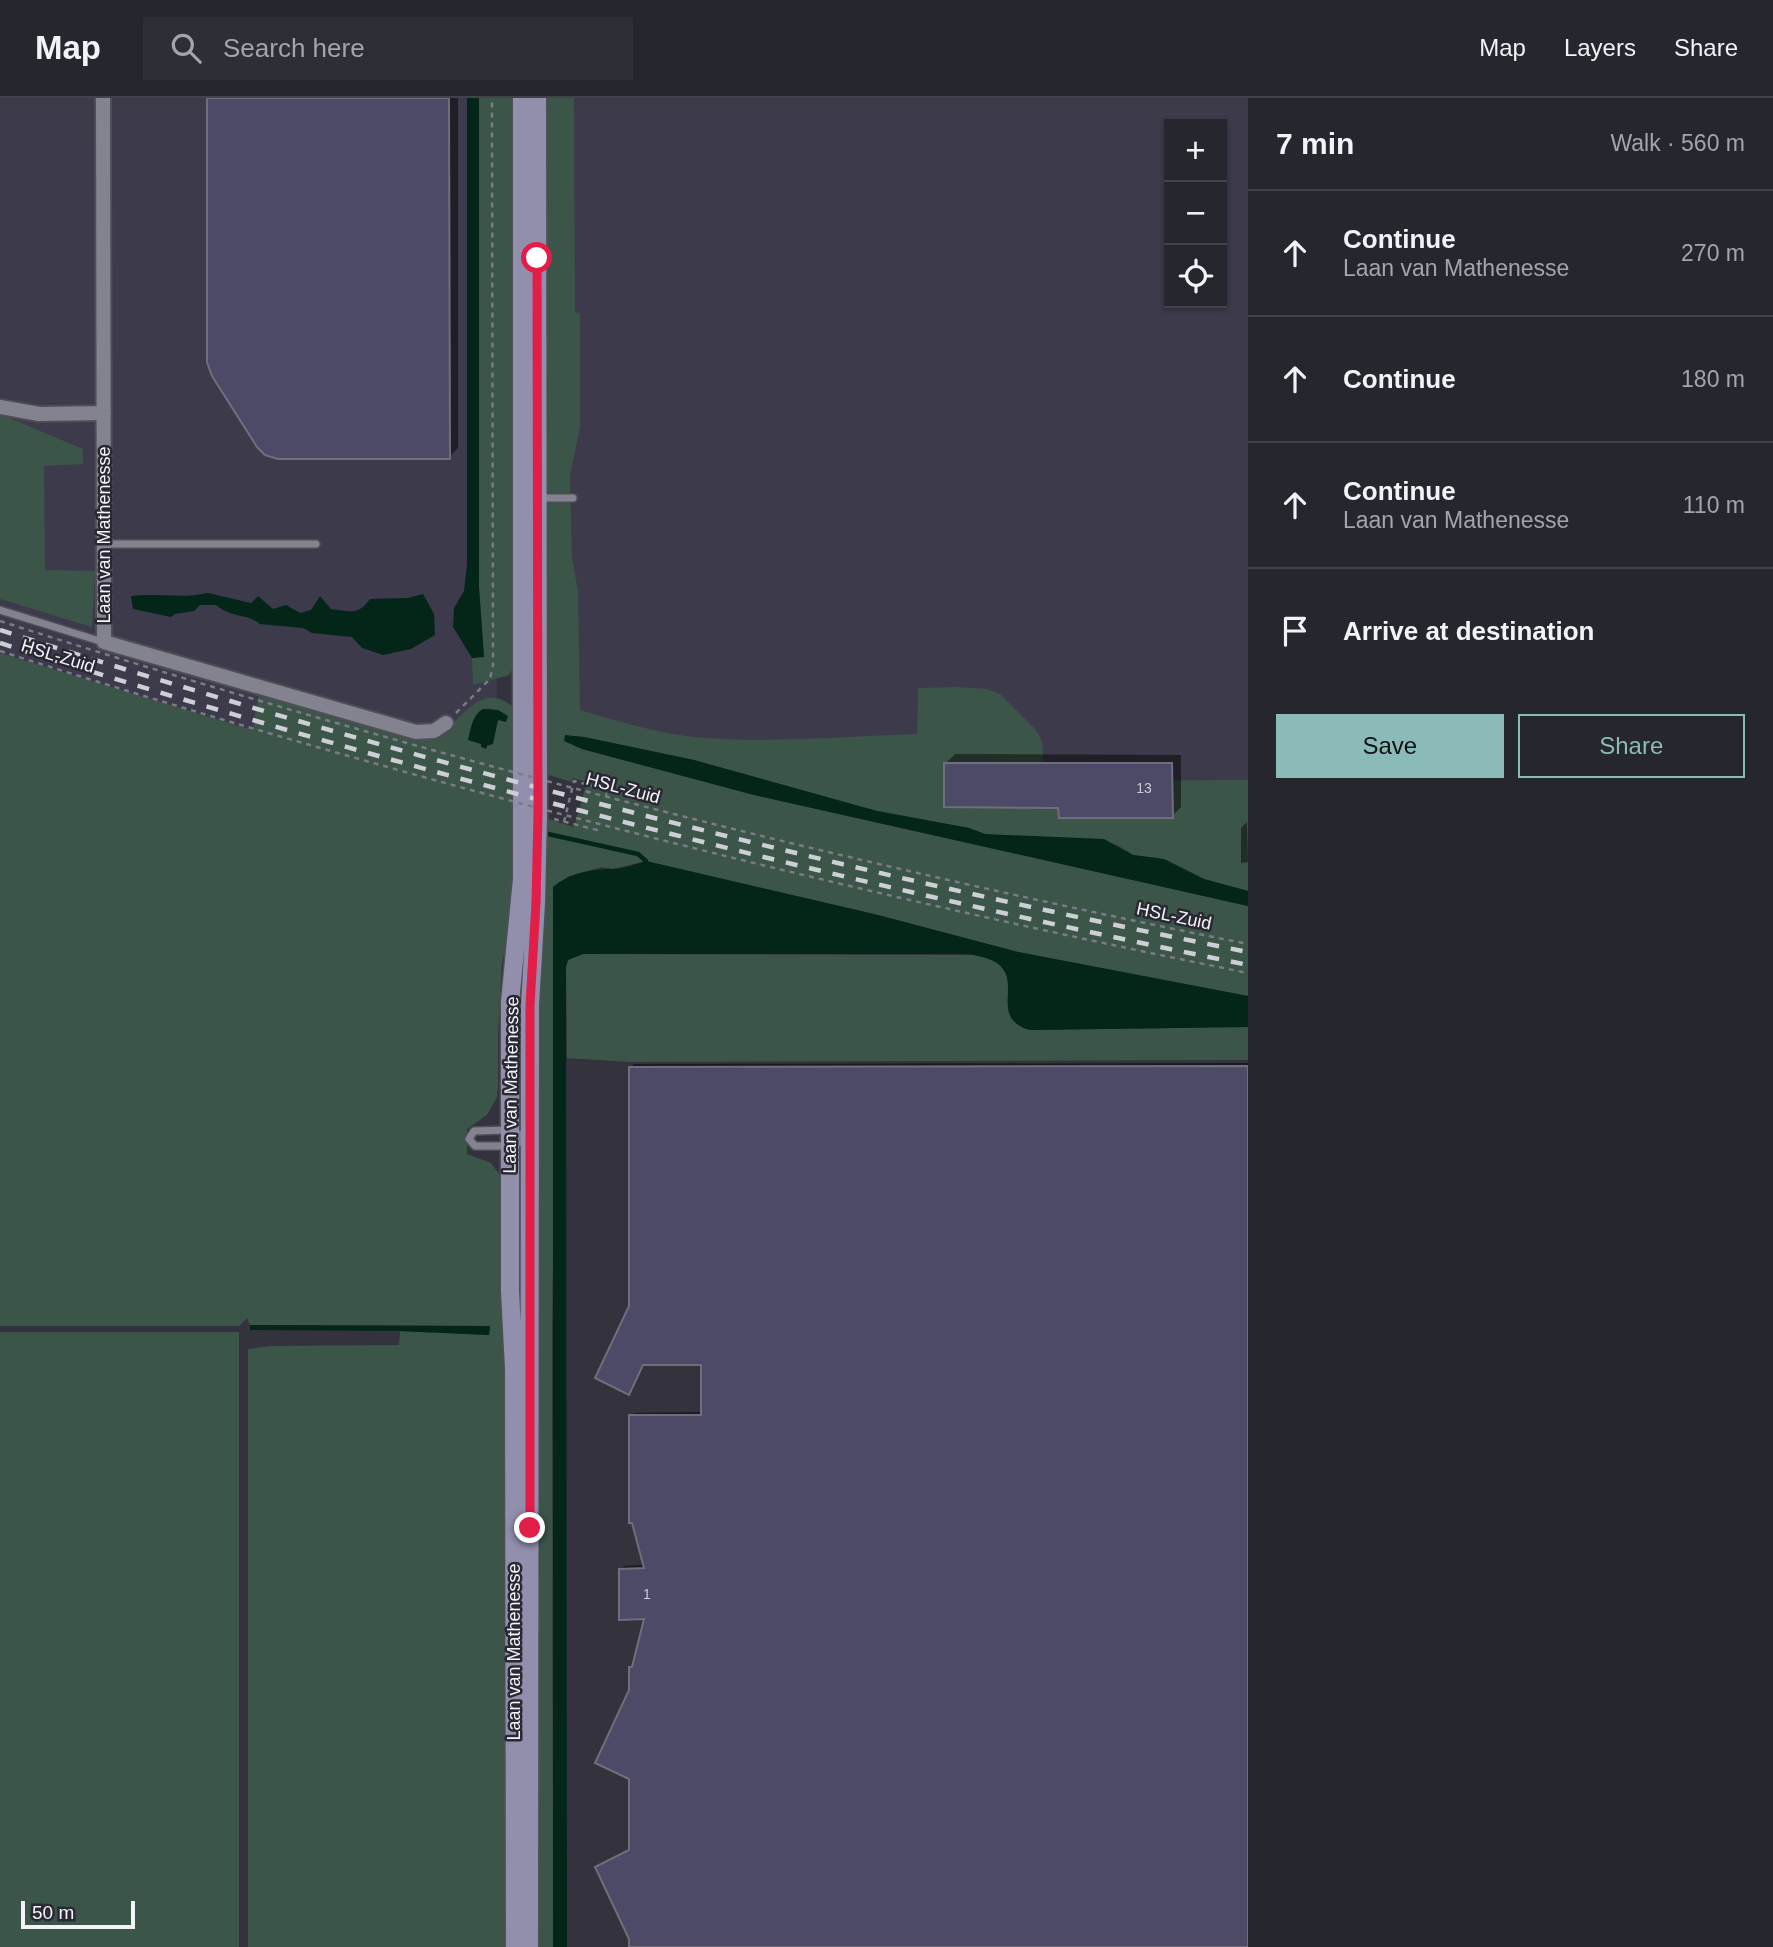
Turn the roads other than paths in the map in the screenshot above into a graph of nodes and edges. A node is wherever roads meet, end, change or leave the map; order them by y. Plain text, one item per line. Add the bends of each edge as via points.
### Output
1 (103, 98) edge
2 (522, 98) edge
3 (537, 98) edge
4 (0, 407) edge
5 (104, 414) junction
6 (529, 498) junction
7 (573, 498) dead end
8 (104, 544) junction
9 (316, 544) dead end
10 (0, 610) edge
11 (104, 642) junction
12 (446, 723) road end
13 (509, 1138) junction
14 (530, 1139) junction
15 (515, 1947) edge
16 (529, 1947) edge

1 - 5 street, Laan van Mathenesse
2 - 6 street, Laan van Mathenesse
3 - 6 street, Laan van Mathenesse
4 - 5 street via 39,414
5 - 8 street, Laan van Mathenesse
6 - 7 lane
6 - 13 street, Laan van Mathenesse via 522,879 510,1002
6 - 14 street, Laan van Mathenesse via 537,866
8 - 9 lane
8 - 11 street, Laan van Mathenesse
10 - 11 lane
11 - 12 street, Laan van Mathenesse via 416,732 434,731
13 - 14 lane
13 - 14 lane
13 - 15 street, Laan van Mathenesse
14 - 16 street, Laan van Mathenesse

